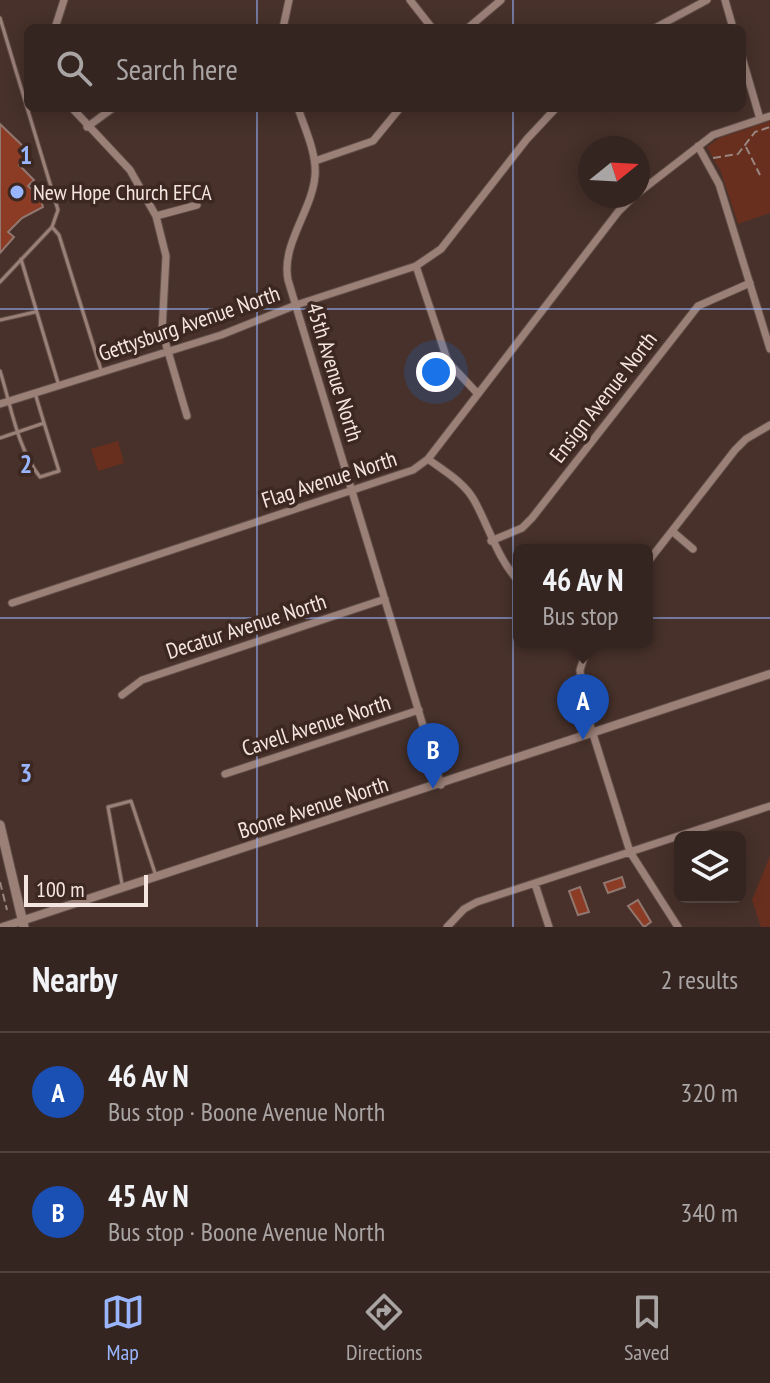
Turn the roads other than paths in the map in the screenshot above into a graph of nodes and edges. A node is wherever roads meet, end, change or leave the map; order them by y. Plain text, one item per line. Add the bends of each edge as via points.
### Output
1 (64, 0) edge
2 (289, 0) edge
3 (410, 0) edge
4 (501, 0) edge
5 (707, 0) edge
6 (725, 0) edge
7 (0, 18) edge
8 (56, 24) edge
9 (284, 24) edge
10 (429, 24) edge
11 (473, 24) edge
12 (662, 24) edge
13 (732, 24) edge
14 (746, 71) edge
15 (24, 97) edge
16 (28, 112) edge
17 (75, 112) edge
18 (108, 112) edge
19 (299, 112) edge
20 (397, 112) edge
21 (552, 112) edge
22 (770, 116) edge
23 (760, 119) junction
24 (87, 127) junction
25 (698, 146) junction
26 (315, 161) junction
27 (650, 183) edge
28 (197, 205) dead end
29 (622, 208) edge
30 (156, 216) junction
31 (52, 227) junction
32 (36, 244) junction
33 (41, 250) dead end
34 (21, 259) junction
35 (416, 266) junction
36 (0, 282) edge
37 (750, 283) junction
38 (296, 305) junction
39 (37, 312) junction
40 (0, 320) edge
41 (770, 349) edge
42 (168, 352) junction
43 (0, 371) edge
44 (102, 373) junction
45 (59, 386) junction
46 (35, 393) junction
47 (478, 394) junction
48 (9, 401) junction
49 (0, 404) edge
50 (187, 416) dead end
51 (44, 423) junction
52 (770, 425) edge
53 (19, 432) junction
54 (0, 438) edge
55 (428, 459) junction
56 (352, 490) junction
57 (672, 531) junction
58 (491, 541) junction
59 (693, 549) dead end
60 (653, 555) edge
61 (513, 573) edge
62 (385, 599) junction
63 (12, 603) dead end
64 (587, 648) edge
65 (770, 674) edge
66 (122, 695) dead end
67 (419, 710) junction
68 (593, 733) junction
69 (225, 774) dead end
70 (441, 785) junction
71 (770, 806) edge
72 (0, 825) edge
73 (630, 852) junction
74 (156, 877) junction
75 (535, 884) junction
76 (123, 888) junction
77 (24, 924) edge
78 (3, 927) edge
79 (447, 927) edge
80 (549, 927) edge
81 (678, 927) edge

1 - 8 street
2 - 9 street
3 - 10 street
4 - 11 street
5 - 12 street
6 - 13 street
7 - 15 lane
14 - 23 street
16 - 31 lane via 58,210
17 - 24 street
18 - 24 street
19 - 26 street, 45th Avenue North
20 - 26 street via 373,141
21 - 35 street, Gettysburg Avenue North via 441,249
22 - 23 street, Flag Avenue North
23 - 25 street, Flag Avenue North via 713,135
24 - 30 street via 130,170
25 - 27 street, Flag Avenue North
25 - 37 street via 709,161
26 - 38 street, 45th Avenue North via 314,184 287,261
28 - 30 street
29 - 47 street, Flag Avenue North
30 - 42 street via 166,256 162,331
31 - 32 lane
31 - 44 lane via 59,235
32 - 33 lane
32 - 34 lane
34 - 36 lane
34 - 39 lane
35 - 38 street, Gettysburg Avenue North
35 - 47 street via 441,347 458,376
37 - 41 street
37 - 58 street, Ensign Avenue North via 698,306 532,518
38 - 42 street, Gettysburg Avenue North
38 - 56 street, 45th Avenue North
39 - 40 lane
39 - 45 lane
42 - 44 street, Gettysburg Avenue North
42 - 50 street
43 - 48 lane
44 - 45 street, Gettysburg Avenue North
45 - 46 street, Gettysburg Avenue North
46 - 48 street, Gettysburg Avenue North
46 - 51 lane
47 - 55 street, Flag Avenue North
48 - 49 street, Gettysburg Avenue North
48 - 53 lane
51 - 53 lane
51 - 53 lane via 59,471 40,477
52 - 57 street via 735,450
53 - 54 lane
55 - 56 street, Flag Avenue North via 404,474
55 - 58 street via 474,499
56 - 62 street, 45th Avenue North
56 - 63 street, Flag Avenue North
57 - 59 street
57 - 60 street
58 - 61 street
62 - 66 street, Decatur Avenue North via 142,680
62 - 67 street, 45th Avenue North
64 - 68 street via 580,686
65 - 68 street, Boone Avenue North
67 - 69 street, Cavell Avenue North
67 - 70 street, 45th Avenue North
68 - 70 street, Boone Avenue North
68 - 73 street
70 - 74 street, Boone Avenue North
71 - 73 street
72 - 77 main road
73 - 75 street
73 - 81 street
74 - 76 street, Boone Avenue North
74 - 76 lane via 131,801 108,807
75 - 79 street via 477,902
75 - 80 street
76 - 77 street, Boone Avenue North
77 - 78 street, Boone Avenue North

